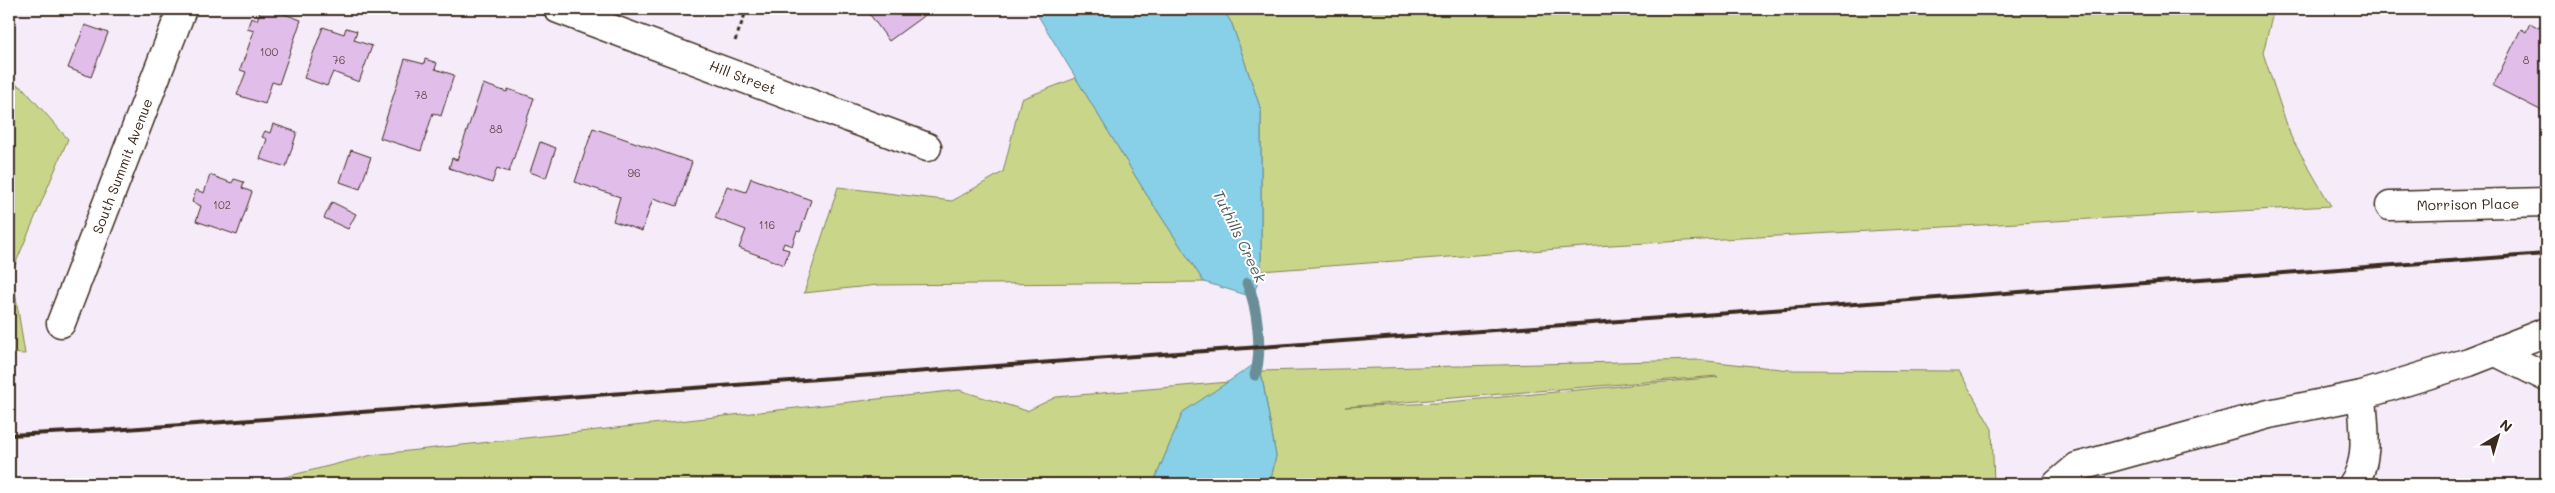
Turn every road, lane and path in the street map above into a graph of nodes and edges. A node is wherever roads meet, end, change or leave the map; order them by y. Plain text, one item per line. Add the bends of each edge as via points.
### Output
1 (182, 9) edge
2 (558, 9) edge
3 (927, 147) dead end
4 (2546, 202) edge
5 (2390, 206) dead end
6 (61, 324) dead end
7 (2546, 332) edge
8 (2496, 352) junction
9 (2546, 377) edge
10 (2362, 394) junction
11 (2057, 484) edge
12 (2353, 484) edge

1 - 6 street, South Summit Avenue
2 - 3 street, Hill Street
4 - 5 street, Morrison Place
7 - 8 street
8 - 9 street
8 - 10 street
10 - 11 street via 2269,414 2077,467
10 - 12 street via 2364,462

